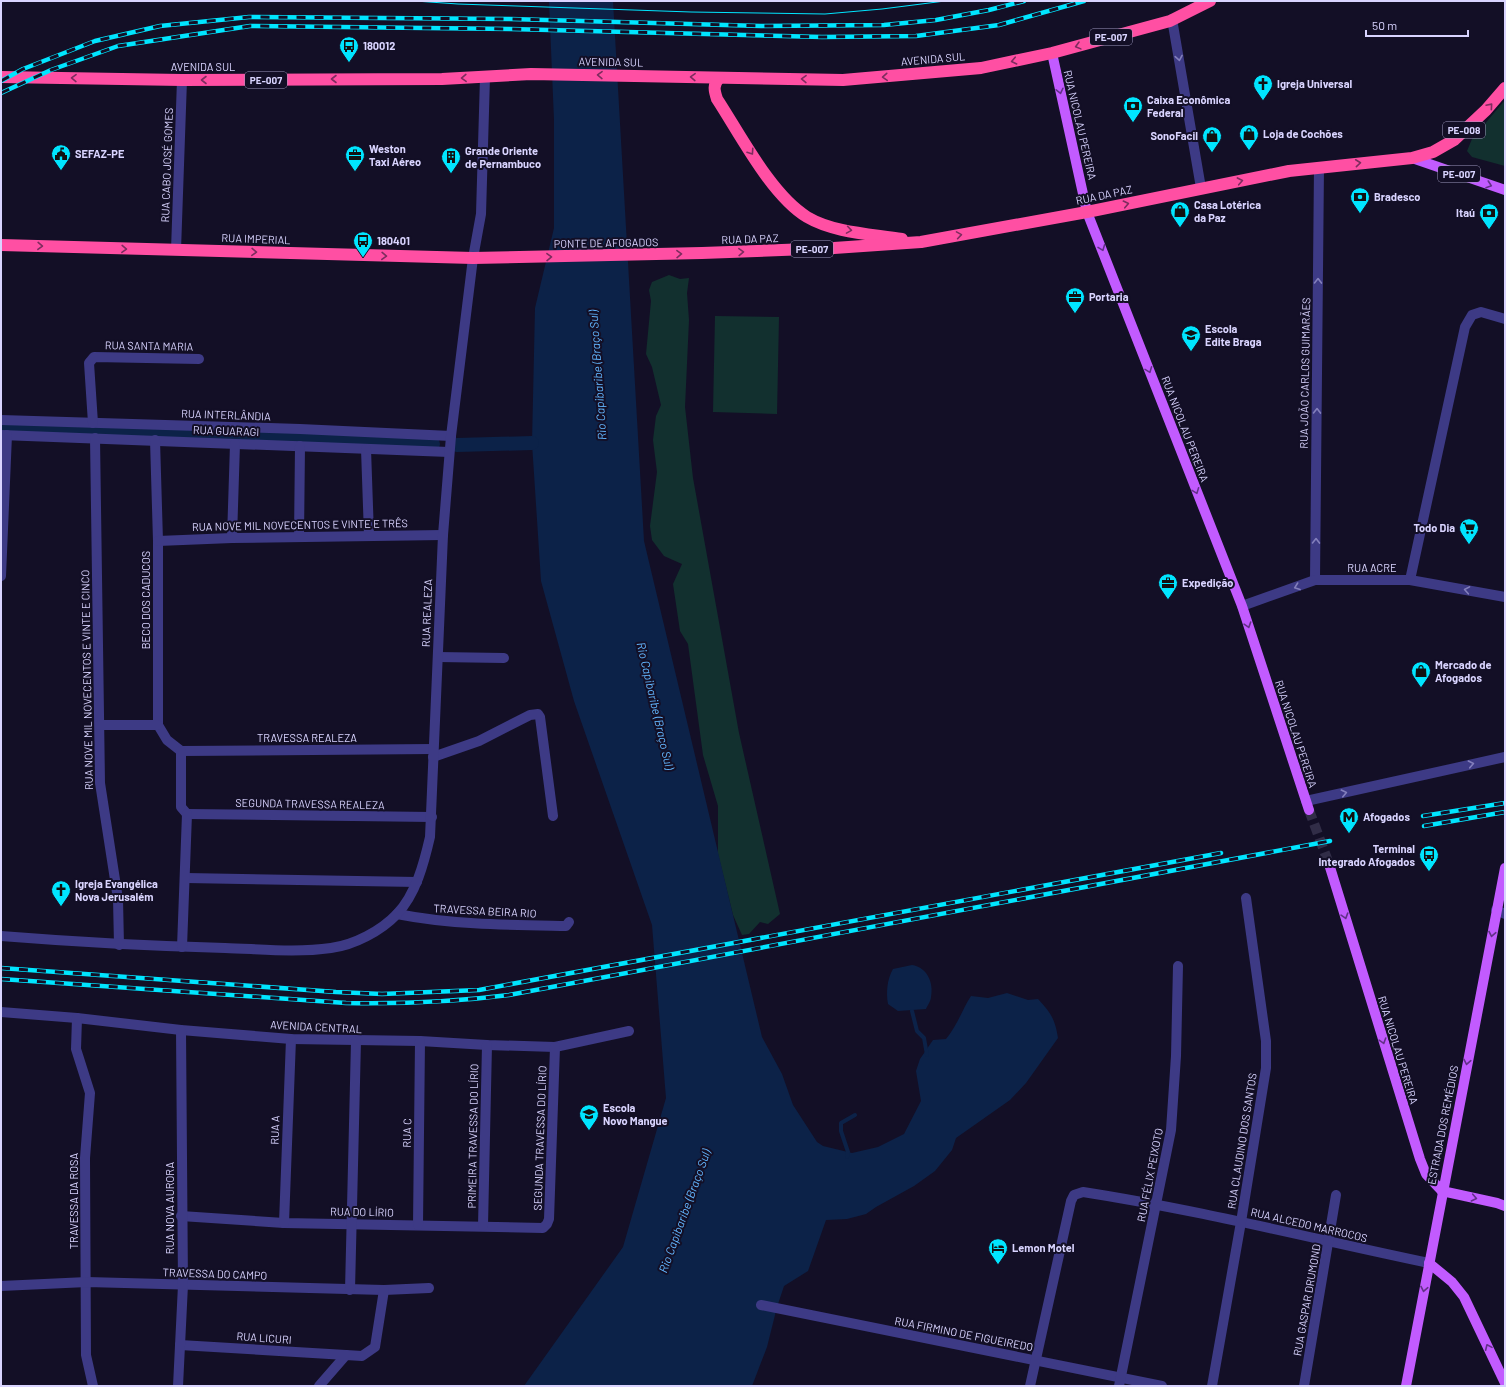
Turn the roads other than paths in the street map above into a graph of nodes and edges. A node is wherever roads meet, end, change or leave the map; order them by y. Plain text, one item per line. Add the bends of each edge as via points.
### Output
1 (1210, 1) edge
2 (1172, 19) junction
3 (1052, 53) junction
4 (1, 77) edge
5 (485, 77) junction
6 (720, 78) junction
7 (182, 80) junction
8 (1505, 88) edge
9 (1412, 158) junction
10 (1319, 167) junction
11 (1201, 188) junction
12 (1505, 190) edge
13 (1088, 212) junction
14 (921, 242) junction
15 (1, 245) edge
16 (176, 250) junction
17 (702, 254) joint
18 (473, 258) junction
19 (510, 258) joint
20 (1505, 319) edge
21 (199, 359) dead end
22 (1, 420) edge
23 (93, 423) junction
24 (4, 435) edge
25 (450, 436) junction
26 (95, 438) junction
27 (155, 440) junction
28 (234, 444) junction
29 (300, 446) junction
30 (366, 449) junction
31 (449, 452) junction
32 (369, 535) junction
33 (442, 535) junction
34 (299, 537) junction
35 (232, 538) junction
36 (158, 541) junction
37 (1, 576) edge
38 (1315, 580) junction
39 (1410, 580) junction
40 (1505, 597) edge
41 (1242, 606) junction
42 (438, 657) junction
43 (504, 658) dead end
44 (100, 725) junction
45 (158, 725) junction
46 (181, 751) junction
47 (433, 753) junction
48 (1505, 757) edge
49 (1307, 806) joint
50 (187, 814) junction
51 (553, 816) dead end
52 (432, 818) junction
53 (1328, 864) tunnel mouth
54 (1505, 868) edge
55 (186, 878) junction
56 (417, 882) junction
57 (1246, 898) dead end
58 (1501, 912) edge
59 (397, 914) junction
60 (569, 922) dead end
61 (1, 936) edge
62 (118, 945) junction
63 (182, 947) junction
64 (1178, 966) dead end
65 (1, 1012) edge
66 (77, 1018) junction
67 (181, 1030) junction
68 (629, 1031) dead end
69 (291, 1039) junction
70 (356, 1041) junction
71 (420, 1042) junction
72 (486, 1045) junction
73 (554, 1047) junction
74 (1442, 1192) junction
75 (1336, 1195) dead end
76 (1158, 1203) junction
77 (1505, 1206) edge
78 (181, 1216) junction
79 (1241, 1222) junction
80 (284, 1223) junction
81 (353, 1225) junction
82 (418, 1225) junction
83 (483, 1226) junction
84 (543, 1228) joint
85 (1329, 1242) junction
86 (1429, 1262) junction
87 (87, 1282) junction
88 (182, 1285) junction
89 (1, 1286) edge
90 (429, 1288) dead end
91 (350, 1290) junction
92 (384, 1290) junction
93 (761, 1305) dead end
94 (180, 1345) junction
95 (346, 1356) junction
96 (1035, 1360) junction
97 (1120, 1382) edge
98 (1505, 1383) edge
99 (93, 1386) edge
100 (178, 1386) edge
101 (319, 1386) edge
102 (1030, 1386) edge
103 (1162, 1386) edge
104 (1212, 1386) edge
105 (1304, 1386) edge
106 (1406, 1386) edge

1 - 2 highway, AVENIDA SUL / PE-007
2 -> 3 highway, AVENIDA SUL / PE-007
2 -> 11 street
3 -> 6 highway, AVENIDA SUL / PE-007 via 980,68 843,80
3 -> 13 main road, RUA NICOLAU PEREIRA
7 -> 4 highway, AVENIDA SUL / PE-007
6 -> 5 highway, AVENIDA SUL / PE-007 via 531,74
5 -> 7 highway, AVENIDA SUL / PE-007
5 - 18 street, RUA REALEZA via 481,214
6 -> 14 highway via 715,83 717,99 772,183 793,206 807,217 837,228
7 - 16 street, RUA CABO JOSÉ GOMES
9 -> 8 highway, PE-008 via 1433,152 1454,140
10 -> 9 highway, RUA DA PAZ / PE-007
9 -> 12 main road, RUA DA PAZ / PE-007
11 -> 10 highway, RUA DA PAZ / PE-007
38 -> 10 street, RUA JOÃO CARLOS GUIMARÃES
13 -> 11 highway, RUA DA PAZ / PE-007
14 -> 13 highway, RUA DA PAZ / PE-007
13 -> 41 main road, RUA NICOLAU PEREIRA
17 -> 14 highway, RUA DA PAZ / PE-007
15 -> 16 highway, RUA IMPERIAL / PE-007
16 -> 18 highway, RUA IMPERIAL / PE-007
19 -> 17 highway, PONTE DE AFOGADOS / PE-007
18 - 19 highway, RUA IMPERIAL / PE-007
18 - 25 street, RUA REALEZA
20 - 39 street via 1482,312 1472,315 1465,327
21 - 23 street, RUA SANTA MARIA via 90,359
22 - 23 street, RUA INTERLÂNDIA
23 - 25 street, RUA INTERLÂNDIA
24 - 26 street, RUA GUARAGI
24 - 37 street
25 - 31 street, RUA REALEZA
26 - 27 street, RUA GUARAGI
26 - 44 street, RUA NOVE MIL NOVECENTOS E VINTE E CINCO
27 - 28 street, RUA GUARAGI
27 - 36 street, BECO DOS CADUCOS
28 - 29 street, RUA GUARAGI
28 - 35 street
29 - 30 street, RUA GUARAGI
29 - 34 street
30 - 31 street, RUA GUARAGI
30 - 32 street
31 - 33 street, RUA REALEZA
32 - 33 street, RUA NOVE MIL NOVECENTOS E VINTE E TRÊS
32 - 34 street, RUA NOVE MIL NOVECENTOS E VINTE E TRÊS
33 - 42 street, RUA REALEZA
34 - 35 street, RUA NOVE MIL NOVECENTOS E VINTE E TRÊS
35 - 36 street, RUA NOVE MIL NOVECENTOS E VINTE E TRÊS
36 - 45 street, BECO DOS CADUCOS
38 - 39 street, RUA ACRE
38 -> 41 street, RUA ACRE
40 -> 39 street, RUA ACRE
41 -> 49 main road, RUA NICOLAU PEREIRA
42 - 43 street
42 - 47 street, RUA REALEZA
44 - 45 street
44 - 62 street, RUA NOVE MIL NOVECENTOS E VINTE E CINCO via 100,783 118,900
45 - 46 street via 167,740
46 - 47 street, TRAVESSA REALEZA
46 - 50 street via 181,807
47 - 51 street via 479,741 530,715 538,714
47 - 52 street, RUA REALEZA
49 -> 48 street
50 - 52 street, SEGUNDA TRAVESSA REALEZA
50 - 55 street
52 - 56 street, RUA REALEZA via 430,837
53 -> 74 main road, RUA NICOLAU PEREIRA via 1420,1159 1426,1174
54 - 58 main road, ESTRADA DOS REMÉDIOS
55 - 56 street
55 - 63 street
56 - 59 street, RUA REALEZA
57 - 79 street, RUA CLAUDINO DOS SANTOS via 1266,1041 1266,1068
58 -> 74 main road, ESTRADA DOS REMÉDIOS
59 - 60 street, TRAVESSA BEIRA RIO via 475,924 566,926
59 - 63 street, RUA REALEZA via 374,932 356,941 332,948 301,950
61 - 62 street
62 - 63 street
64 - 76 street, RUA FÉLIX PEIXOTO via 1171,1130
65 - 66 street, AVENIDA CENTRAL
66 - 67 street, AVENIDA CENTRAL
66 - 87 street, TRAVESSA DA ROSA via 76,1049 90,1093 86,1158
67 - 69 street, AVENIDA CENTRAL
67 - 78 street, RUA NOVA AURORA
68 - 73 street, AVENIDA CENTRAL
69 - 70 street, AVENIDA CENTRAL
69 - 80 street, RUA A
70 - 71 street, AVENIDA CENTRAL
70 - 81 street
71 - 72 street, AVENIDA CENTRAL
71 - 82 street, RUA C
72 - 73 street, AVENIDA CENTRAL
72 - 83 street, PRIMEIRA TRAVESSA DO LÍRIO
73 - 84 street, SEGUNDA TRAVESSA DO LÍRIO via 549,1219
74 -> 77 main road
74 - 86 main road, ESTRADA DOS REMÉDIOS
75 - 85 street, RUA GASPAR DRUMOND
76 - 79 street, RUA ALCEDO MARROCOS
76 - 96 street, RUA ALCEDO MARROCOS via 1083,1192 1074,1195
76 - 97 street, RUA FÉLIX PEIXOTO
78 - 80 street, RUA DO LÍRIO
78 - 88 street, RUA NOVA AURORA
79 - 85 street, RUA ALCEDO MARROCOS
79 - 104 street, RUA CLAUDINO DOS SANTOS
80 - 81 street, RUA DO LÍRIO
81 - 82 street, RUA DO LÍRIO
81 - 91 street
82 - 83 street, RUA DO LÍRIO
83 - 84 street, RUA DO LÍRIO
85 - 86 street, RUA ALCEDO MARROCOS
85 - 105 street, RUA GASPAR DRUMOND
98 -> 86 main road via 1464,1297 1452,1282
86 -> 106 main road, ESTRADA DOS REMÉDIOS
87 - 88 street, TRAVESSA DO CAMPO
87 - 89 street, TRAVESSA DO CAMPO
87 - 99 street, TRAVESSA DA ROSA via 86,1355
88 - 91 street, TRAVESSA DO CAMPO
88 - 94 street, RUA NOVA AURORA
90 - 92 street, TRAVESSA DO CAMPO
91 - 92 street, TRAVESSA DO CAMPO
92 - 95 street, RUA LICURI via 375,1347 362,1356
93 - 96 street, RUA FIRMINO DE FIGUEIREDO
94 - 95 street, RUA LICURI
94 - 100 street, RUA NOVA AURORA
95 - 101 street
96 - 97 street, RUA FIRMINO DE FIGUEIREDO
96 - 102 street
97 - 103 street, RUA FIRMINO DE FIGUEIREDO

